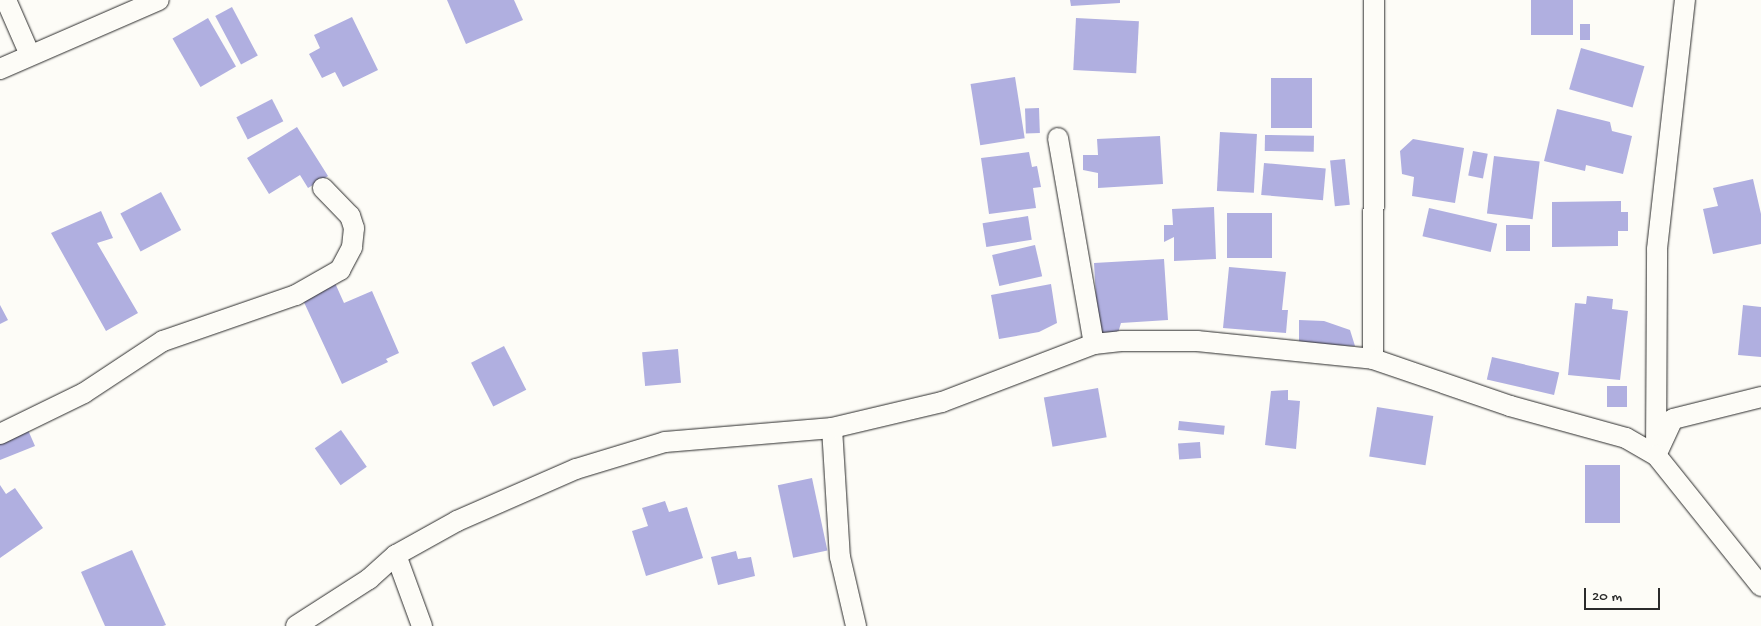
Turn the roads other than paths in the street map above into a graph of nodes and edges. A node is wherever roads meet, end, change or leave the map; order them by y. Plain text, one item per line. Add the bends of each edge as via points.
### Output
1 (6, 0) edge
2 (159, 0) edge
3 (1374, 0) edge
4 (1684, 0) edge
5 (30, 55) junction
6 (0, 69) edge
7 (1058, 138) dead end
8 (323, 188) dead end
9 (1094, 344) junction
10 (1373, 359) junction
11 (1761, 397) edge
12 (832, 428) junction
13 (0, 434) edge
14 (1656, 455) junction
15 (396, 555) junction
16 (1761, 586) edge
17 (296, 626) edge
18 (422, 626) edge
19 (856, 626) edge

1 - 5 street
2 - 5 street
3 - 10 street
4 - 14 street via 1657,249
5 - 6 street
7 - 9 street
8 - 13 street via 350,216 354,228 352,247 340,270 296,295 163,341 84,394
9 - 10 street via 1197,341
9 - 12 street via 942,402
10 - 14 street via 1510,406 1626,438
11 - 14 street via 1674,420
12 - 15 street via 665,442 576,469 457,521
12 - 19 street via 840,557
14 - 16 street
15 - 17 street via 369,579
15 - 18 street

